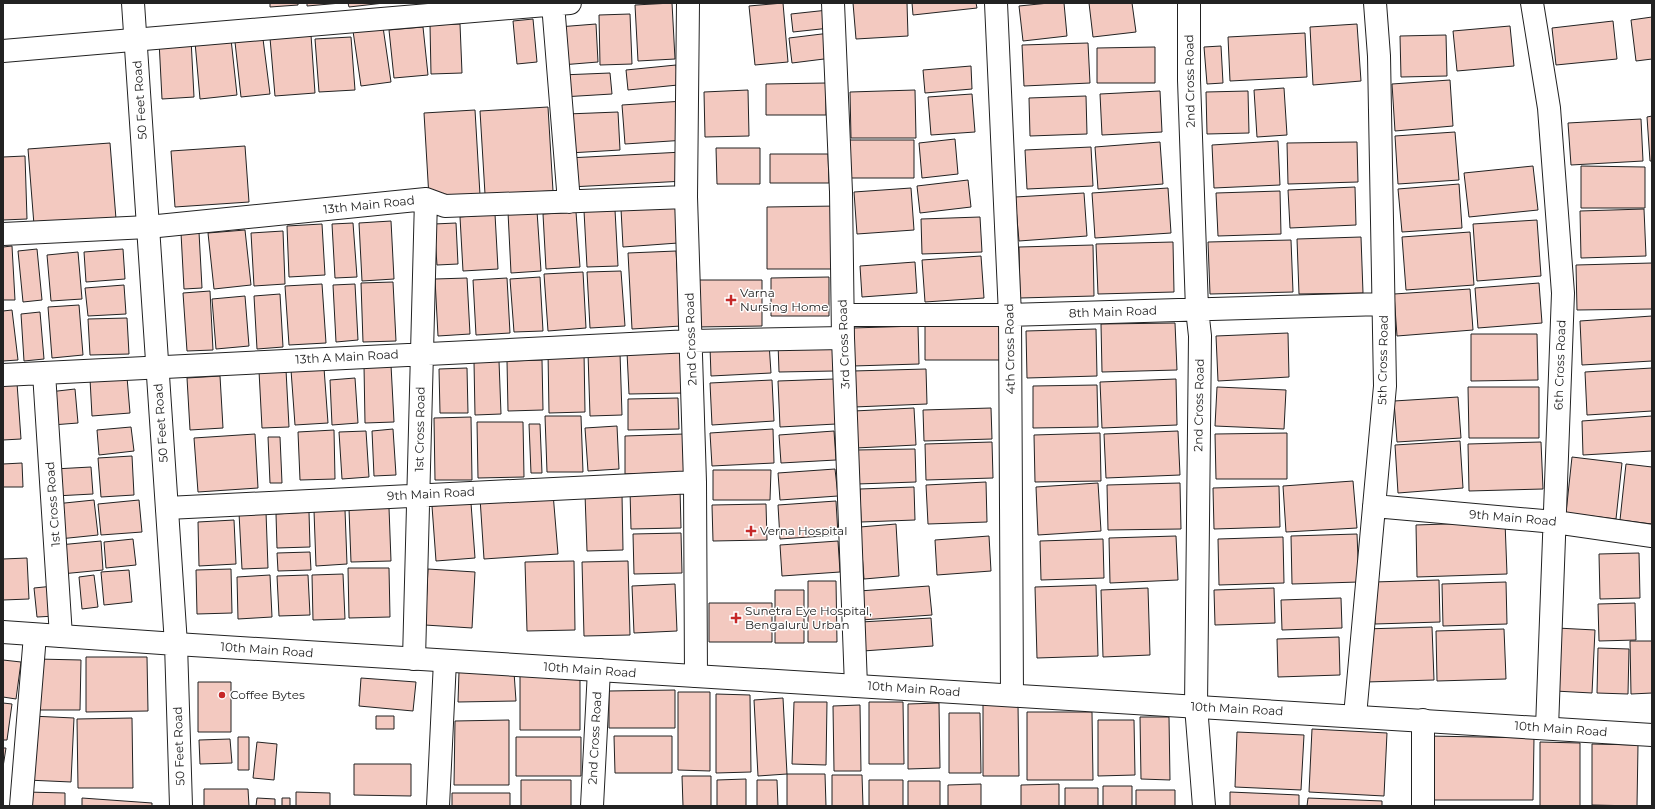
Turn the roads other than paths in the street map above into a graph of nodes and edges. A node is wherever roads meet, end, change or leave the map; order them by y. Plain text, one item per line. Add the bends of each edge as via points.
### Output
1 (133, 3) edge
2 (688, 3) edge
3 (833, 3) edge
4 (996, 3) edge
5 (1189, 3) edge
6 (1375, 3) edge
7 (1532, 3) edge
8 (561, 4) edge
9 (439, 9) edge
10 (136, 40) junction
11 (3, 51) edge
12 (686, 198) junction
13 (426, 199) junction
14 (569, 202) junction
15 (148, 227) junction
16 (3, 234) edge
17 (1383, 304) junction
18 (1197, 309) junction
19 (842, 315) junction
20 (1010, 315) junction
21 (843, 338) junction
22 (691, 341) junction
23 (422, 353) junction
24 (158, 367) junction
25 (44, 373) junction
26 (3, 375) edge
27 (695, 482) junction
28 (419, 495) junction
29 (1374, 506) junction
30 (167, 508) junction
31 (1555, 522) junction
32 (1652, 536) edge
33 (3, 632) edge
34 (35, 635) junction
35 (62, 636) junction
36 (176, 644) junction
37 (414, 659) junction
38 (446, 661) junction
39 (599, 670) junction
40 (696, 676) junction
41 (856, 686) junction
42 (1012, 695) junction
43 (1196, 706) junction
44 (1355, 716) junction
45 (1423, 720) junction
46 (1547, 728) junction
47 (1652, 734) edge
48 (21, 806) edge
49 (181, 806) edge
50 (438, 806) edge
51 (592, 806) edge
52 (1204, 806) edge
53 (1423, 806) edge

1 - 10 street, 50 Feet Road
2 - 12 street, 2nd Cross Road
3 - 19 street, 3rd Cross Road via 841,192
4 - 20 street, 4th Cross Road
5 - 18 street, 2nd Cross Road via 1189,88
6 - 17 street, 5th Cross Road via 1379,56
7 - 31 street, 6th Cross Road via 1549,108 1563,293
8 - 9 street
8 - 14 street
9 - 10 street
10 - 11 street
10 - 15 street, 50 Feet Road
12 - 14 street, 13th Main Road
12 - 22 street, 2nd Cross Road
13 - 14 street, 13th Main Road via 445,206
13 - 15 street, 13th Main Road
13 - 23 street, 1st Cross Road
15 - 16 street, 13th Main Road
15 - 24 street, 50 Feet Road
17 - 18 street, 8th Main Road
17 - 29 street, 5th Cross Road via 1385,386
18 - 20 street, 8th Main Road
18 - 43 street, 2nd Cross Road via 1200,336
19 - 20 street, 8th Main Road
19 - 21 street, 3rd Cross Road
20 - 42 street, 4th Cross Road
21 - 22 street, 13th A Main Road
21 - 41 street, 3rd Cross Road
22 - 23 street, 13th A Main Road
22 - 27 street, 2nd Cross Road
23 - 24 street, 13th A Main Road
23 - 28 street, 1st Cross Road
24 - 25 street, 13th A Main Road
24 - 30 street, 50 Feet Road
25 - 26 street, 13th A Main Road
25 - 35 street, 1st Cross Road
27 - 28 street, 9th Main Road
27 - 40 street, 2nd Cross Road
28 - 30 street, 9th Main Road
28 - 37 street, 1st Cross Road
29 - 31 street, 9th Main Road
29 - 44 street, 5th Cross Road
30 - 36 street, 50 Feet Road
31 - 32 street, 9th Main Road
31 - 46 street, 6th Cross Road
33 - 34 street, 10th Main Road
34 - 35 street, 10th Main Road
34 - 48 street
35 - 36 street, 10th Main Road
36 - 37 street, 10th Main Road
36 - 49 street, 50 Feet Road
37 - 38 street, 10th Main Road
38 - 39 street, 10th Main Road
38 - 50 street
39 - 40 street, 10th Main Road
39 - 51 street, 2nd Cross Road
40 - 41 street, 10th Main Road
41 - 42 street, 10th Main Road
42 - 43 street, 10th Main Road
43 - 44 street, 10th Main Road
43 - 52 street, 2nd Cross Road
44 - 45 street, 10th Main Road
45 - 46 street, 10th Main Road
45 - 53 street
46 - 47 street, 10th Main Road

